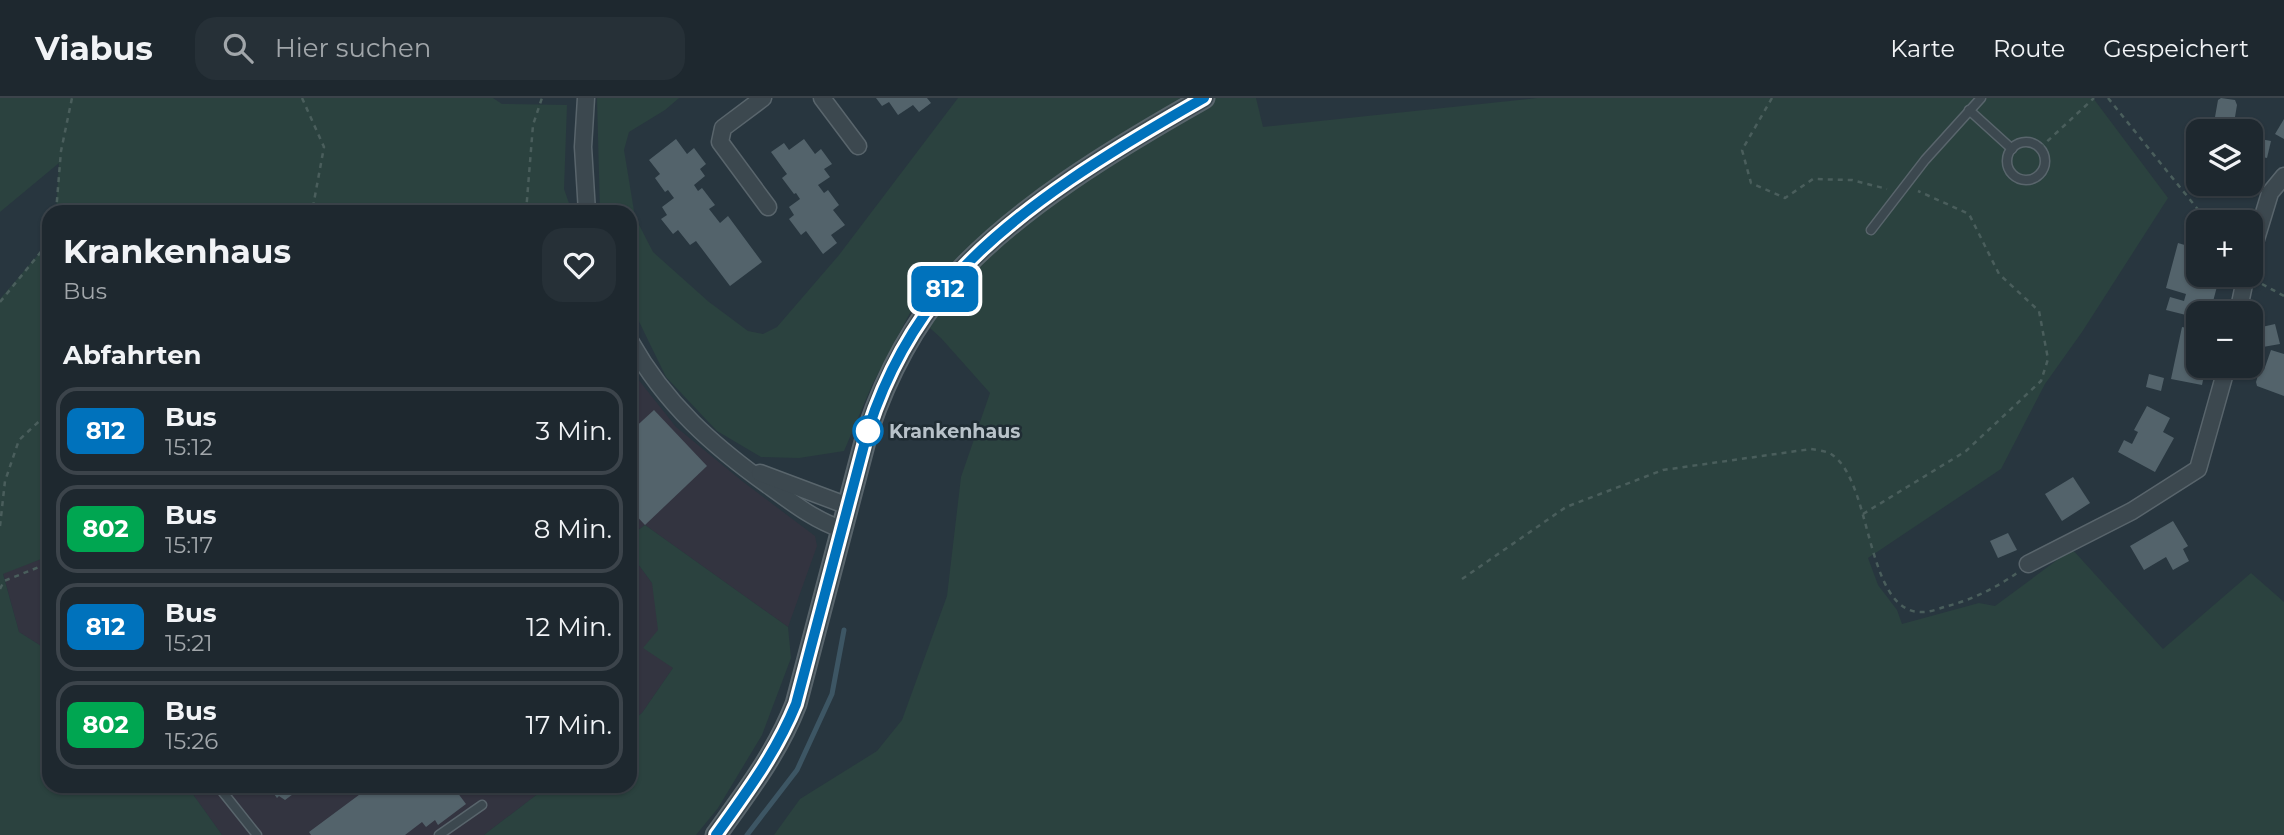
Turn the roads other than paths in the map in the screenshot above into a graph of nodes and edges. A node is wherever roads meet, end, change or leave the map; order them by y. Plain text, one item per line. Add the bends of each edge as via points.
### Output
1 (586, 98) edge
2 (763, 98) edge
3 (822, 98) edge
4 (1204, 98) edge
5 (1981, 98) edge
6 (1969, 110) junction
7 (858, 146) dead end
8 (2012, 149) junction
9 (2284, 176) edge
10 (587, 205) edge
11 (768, 207) dead end
12 (2263, 216) edge
13 (1871, 230) dead end
14 (637, 353) edge
15 (2225, 378) edge
16 (738, 464) junction
17 (848, 506) junction
18 (841, 529) junction
19 (2028, 564) road end
20 (224, 793) edge
21 (482, 805) dead end
22 (257, 835) edge
23 (439, 835) edge
24 (716, 835) edge

1 - 10 street
2 - 11 street via 723,128 720,142
3 - 7 street
4 - 17 street via 1038,204 951,281 909,339 878,399
5 - 6 lane
6 - 8 lane
6 - 13 lane
8 - 8 lane via 2007,160 2010,172 2026,180 2038,176 2045,166 2040,148 2023,143
9 - 12 street via 2270,193
14 - 16 street via 676,408
15 - 19 street via 2198,469 2132,511
16 - 17 street
16 - 18 street via 815,518
17 - 18 street
18 - 24 street via 786,730
20 - 22 lane
21 - 23 lane

